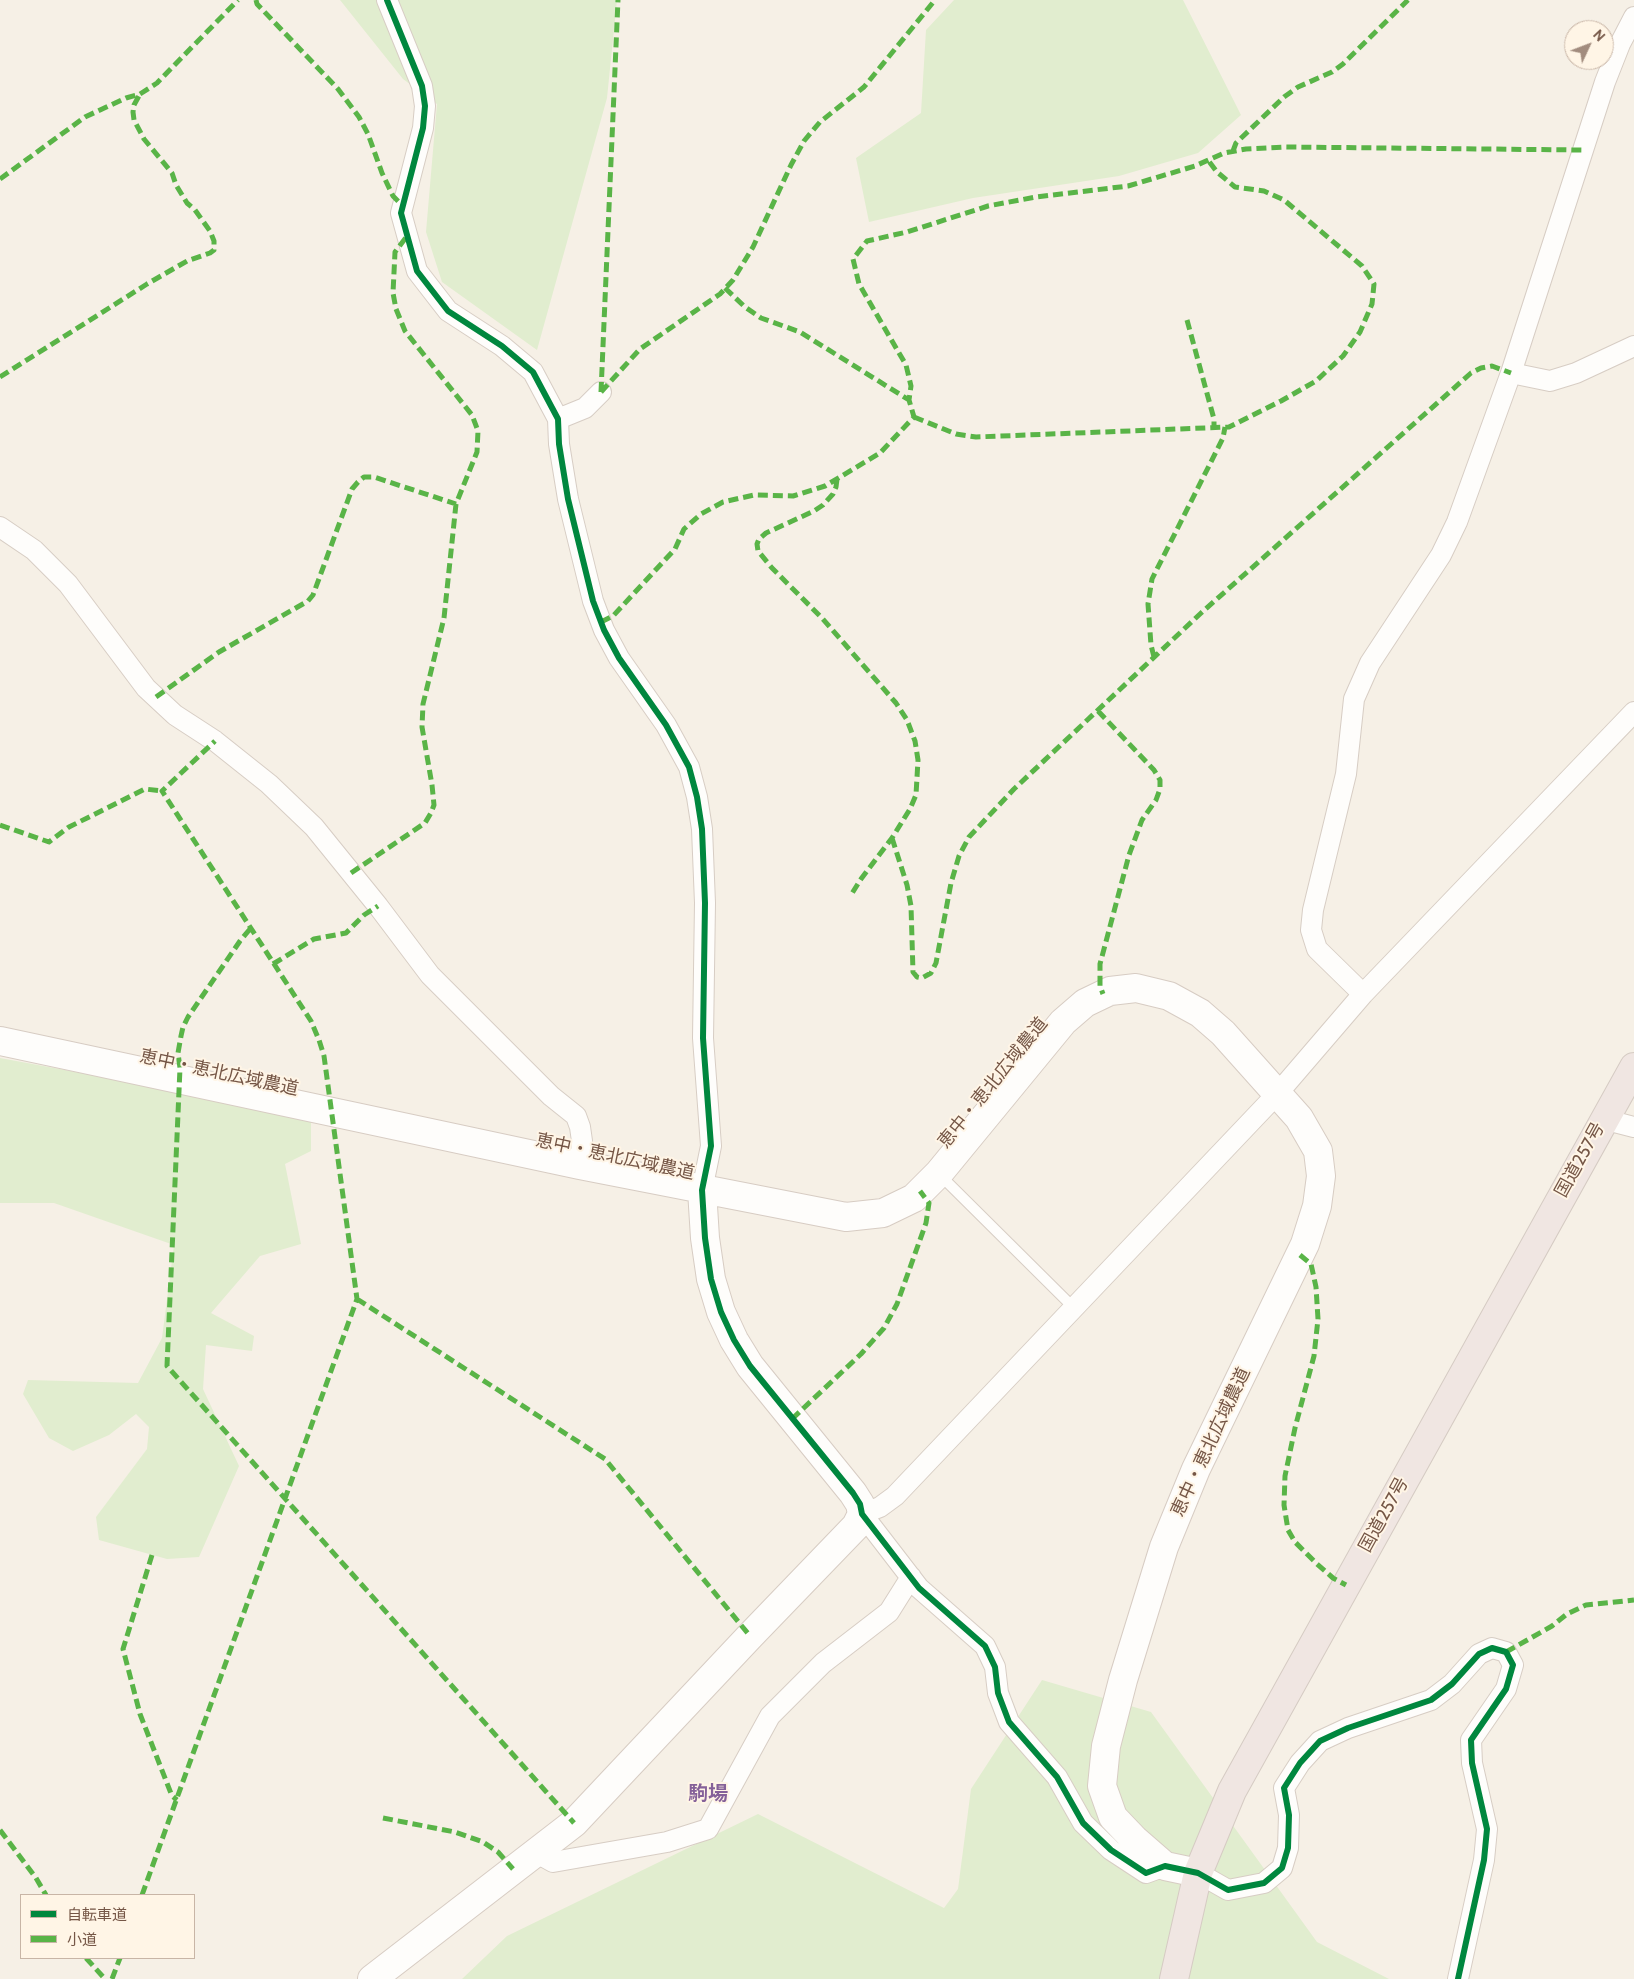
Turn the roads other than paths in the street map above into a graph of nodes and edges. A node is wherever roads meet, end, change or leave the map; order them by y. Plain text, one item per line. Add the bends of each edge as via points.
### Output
1 (387, 0) edge
2 (1634, 17) edge
3 (1634, 346) edge
4 (1511, 373) junction
5 (601, 392) dead end
6 (558, 418) junction
7 (0, 527) edge
8 (1634, 712) edge
9 (1363, 994) junction
10 (0, 1041) edge
11 (1634, 1066) edge
12 (1278, 1093) junction
13 (1603, 1119) junction
14 (1634, 1127) edge
15 (580, 1165) junction
16 (939, 1173) junction
17 (702, 1190) junction
18 (1074, 1308) junction
19 (862, 1514) junction
20 (910, 1577) junction
21 (535, 1852) junction
22 (1165, 1866) junction
23 (1198, 1873) junction
24 (372, 1979) edge
25 (1174, 1979) edge
26 (1458, 1979) edge

1 - 6 street via 422,86 423,128 401,213 417,271 448,311 502,346 533,372
2 - 4 street via 1605,82
3 - 4 street via 1576,373 1550,381
4 - 9 street via 1457,522 1441,555 1370,663 1354,699 1346,774 1310,930 1318,949
5 - 6 street via 585,408
6 - 17 street via 568,499 593,601 619,658 666,725 688,767 697,797 702,829 705,903 704,1038 711,1146
7 - 15 street via 34,550 68,584 146,688 175,715 269,784 314,827 430,975 551,1096 576,1116 582,1141
8 - 9 street
9 - 12 street
10 - 15 street, 恵中・恵北広域農道
11 - 13 highway, 国道257号
12 - 16 street, 恵中・恵北広域農道 via 1223,1032 1200,1013 1169,996 1136,988 1110,991 1085,1003 1063,1022
12 - 18 street
12 - 22 street, 恵中・恵北広域農道 via 1299,1118 1318,1151 1321,1176 1317,1206 1306,1244 1196,1469 1164,1547 1106,1746 1102,1786 1113,1817
13 - 14 street
13 - 23 highway, 国道257号 via 1232,1790
15 - 17 street, 恵中・恵北広域農道
16 - 17 street, 恵中・恵北広域農道 via 914,1198 883,1213 846,1217
16 - 18 lane
17 - 19 street via 711,1279 734,1340 750,1366 853,1493
18 - 19 street via 895,1496
19 - 20 street
19 - 21 street via 856,1526 574,1823
20 - 21 street via 889,1612 823,1663 770,1716 708,1829 667,1842 553,1862
20 - 22 street via 985,1646 995,1667 998,1693 1008,1722 1057,1778 1083,1823 1111,1850 1146,1874
21 - 24 street
22 - 23 street
23 - 25 highway, 国道257号
23 - 26 street via 1228,1890 1264,1883 1282,1868 1288,1848 1289,1815 1284,1788 1320,1741 1431,1700 1452,1684 1479,1654 1492,1648 1506,1652 1513,1666 1506,1689 1470,1740 1487,1829 1484,1860

